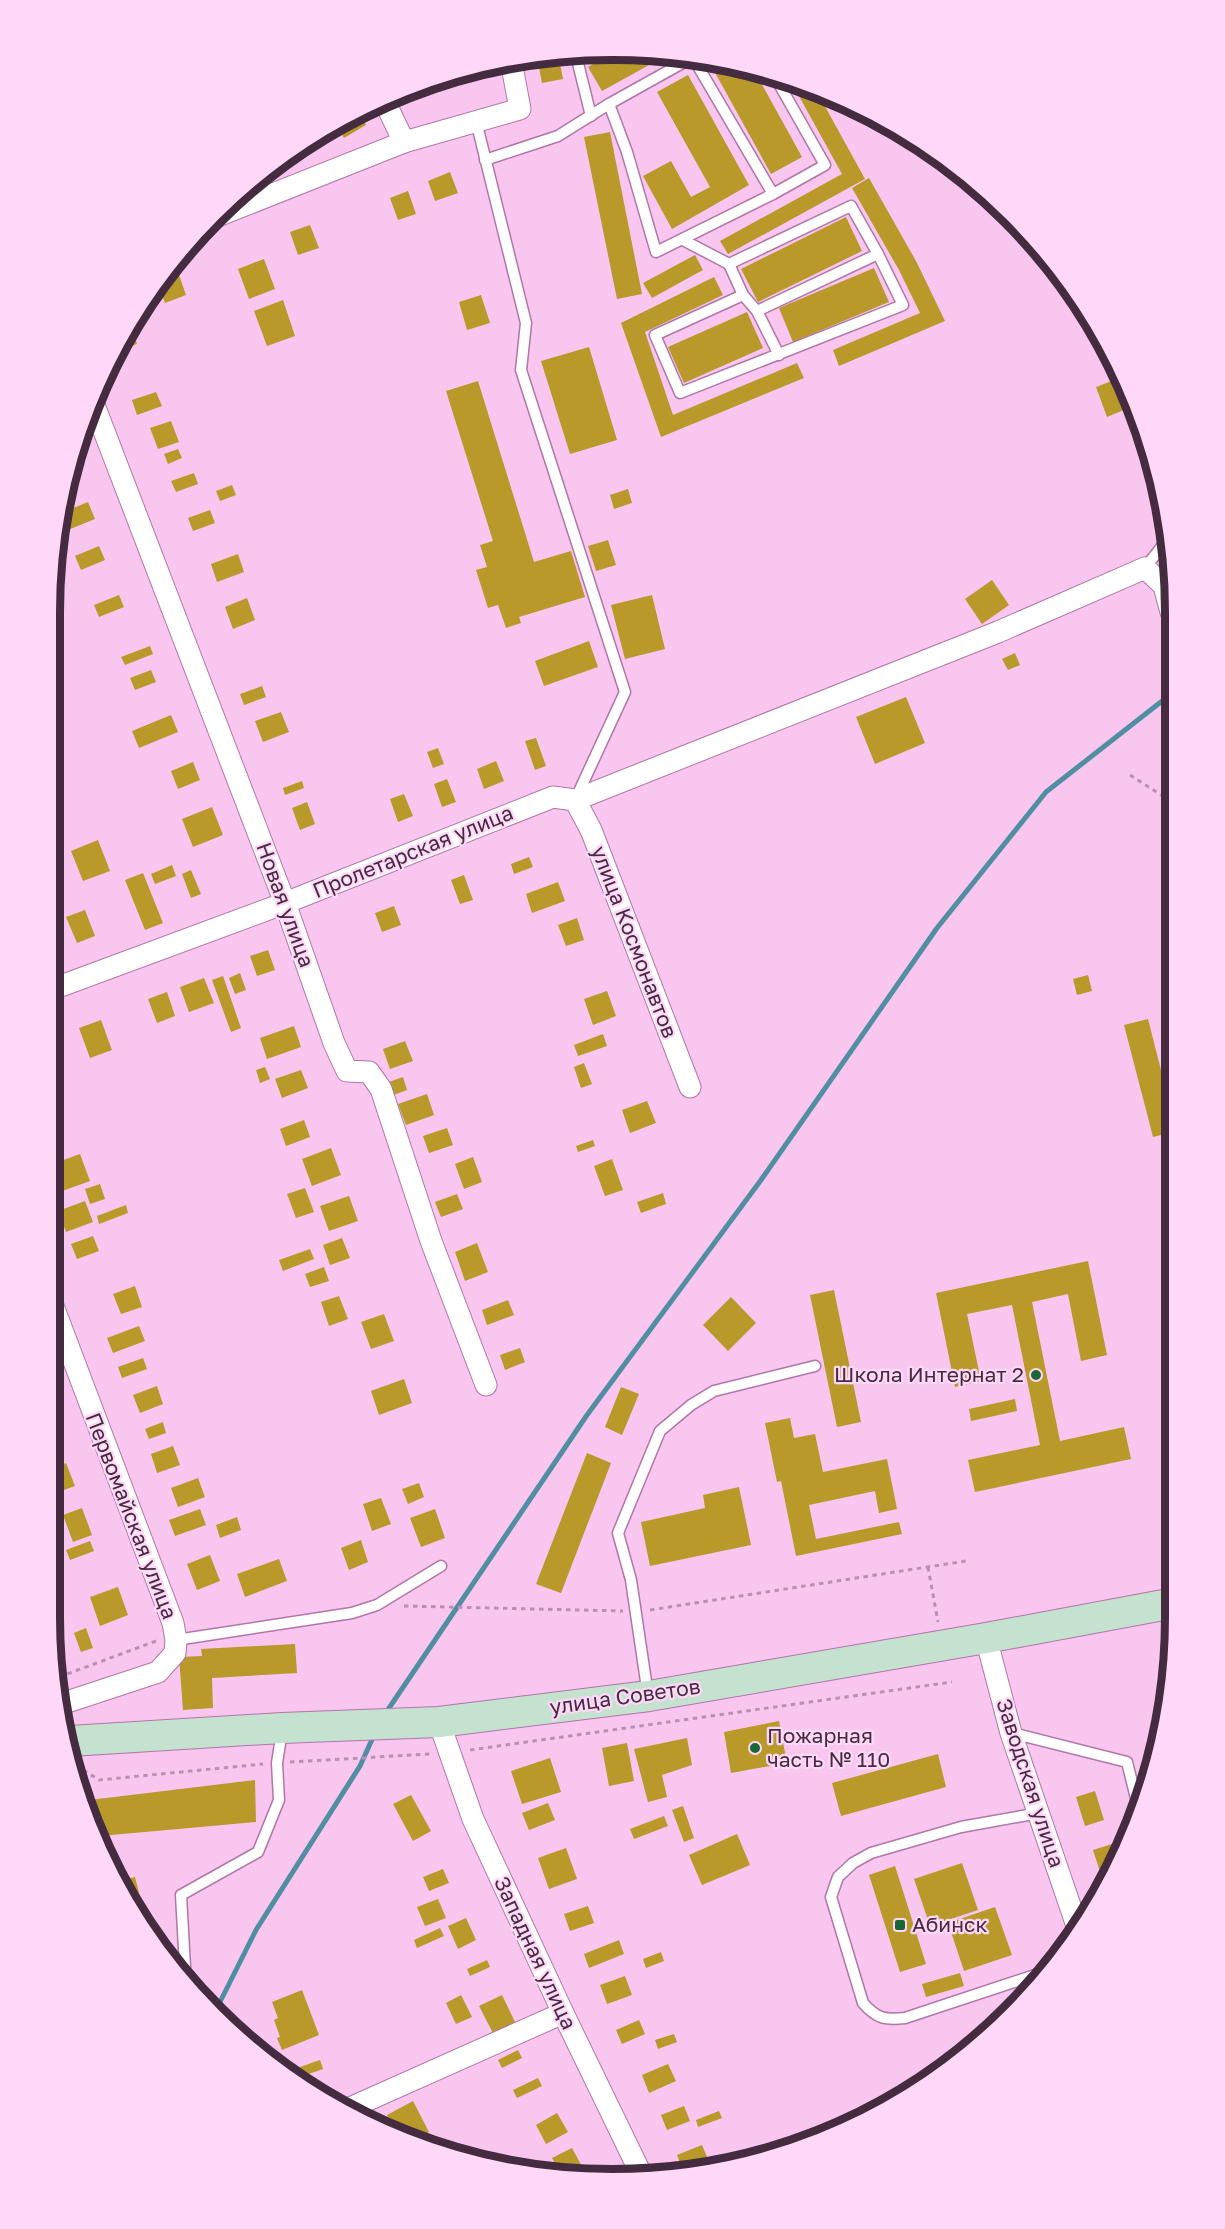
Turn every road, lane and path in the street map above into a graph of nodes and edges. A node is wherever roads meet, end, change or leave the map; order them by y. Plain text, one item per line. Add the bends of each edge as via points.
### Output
1 (577, 61) edge
2 (680, 64) edge
3 (699, 67) edge
4 (512, 70) edge
5 (780, 86) edge
6 (609, 104) junction
7 (388, 108) edge
8 (591, 116) junction
9 (476, 121) junction
10 (404, 142) junction
11 (485, 160) junction
12 (773, 194) junction
13 (236, 209) edge
14 (683, 240) junction
15 (878, 254) junction
16 (729, 264) junction
17 (743, 295) junction
18 (757, 311) junction
19 (779, 355) junction
20 (97, 413) edge
21 (1161, 548) edge
22 (1145, 568) junction
23 (1164, 587) edge
24 (1130, 776) dead end
25 (1165, 798) edge
26 (575, 800) junction
27 (285, 903) junction
28 (60, 986) edge
29 (690, 1087) dead end
30 (60, 1324) edge
31 (815, 1366) dead end
32 (486, 1385) dead end
33 (966, 1561) dead end
34 (441, 1566) dead end
35 (928, 1567) junction
36 (377, 1605) junction
37 (1165, 1605) edge
38 (636, 1612) junction
39 (938, 1624) dead end
40 (986, 1638) junction
41 (176, 1640) junction
42 (63, 1675) edge
43 (649, 1696) junction
44 (67, 1702) edge
45 (439, 1722) junction
46 (282, 1728) junction
47 (1011, 1733) junction
48 (75, 1741) edge
49 (1135, 1796) edge
50 (1039, 1813) junction
51 (1075, 1919) edge
52 (185, 1966) dead end
53 (1032, 1976) edge
54 (563, 2013) junction
55 (356, 2105) edge
56 (638, 2168) edge

1 - 8 lane
2 - 6 lane
3 - 12 lane
4 - 9 street via 520,109
5 - 12 lane via 825,165
6 - 8 lane
6 - 14 lane via 656,252
7 - 10 street
8 - 11 lane via 558,136
9 - 10 street
9 - 11 lane
10 - 13 street
11 - 26 lane via 526,324 521,370 625,692
12 - 14 lane
14 - 16 lane
15 - 16 lane via 851,206
15 - 18 lane
15 - 19 lane via 903,305
16 - 17 lane
17 - 18 lane
17 - 19 lane via 655,335 680,393
18 - 19 lane
20 - 27 street, Новая улица
21 - 22 lane
22 - 23 street
22 - 26 street via 998,632
24 - 25 path
26 - 27 street, Пролетарская улица via 553,797
26 - 29 street, улица Космонавтов via 591,830
27 - 28 street, Пролетарская улица
27 - 32 street, Новая улица via 347,1071 369,1072 381,1089 431,1241
30 - 41 street, Первомайская улица via 173,1623
31 - 38 lane via 714,1391 660,1431 618,1533
33 - 35 path
34 - 36 lane
35 - 38 path
35 - 39 path
36 - 38 path
36 - 41 lane via 352,1613
37 - 40 main road, улица Советов
38 - 43 lane
40 - 43 main road, улица Советов
40 - 47 street, Заводская улица
41 - 42 path via 160,1640
41 - 44 street, Первомайская улица via 175,1653 158,1672
43 - 45 main road, улица Советов
45 - 46 main road, улица Советов
45 - 54 street, Западная улица via 473,1819
46 - 48 main road, улица Советов
46 - 52 lane via 277,1763 279,1800 258,1852 181,1895
47 - 49 lane via 1127,1762
47 - 50 street, Заводская улица
50 - 51 street, Заводская улица
50 - 53 lane via 961,1827 871,1852 838,1877 831,1897 863,2004 873,2014 889,2020 905,2018
54 - 55 street
54 - 56 street, Западная улица

